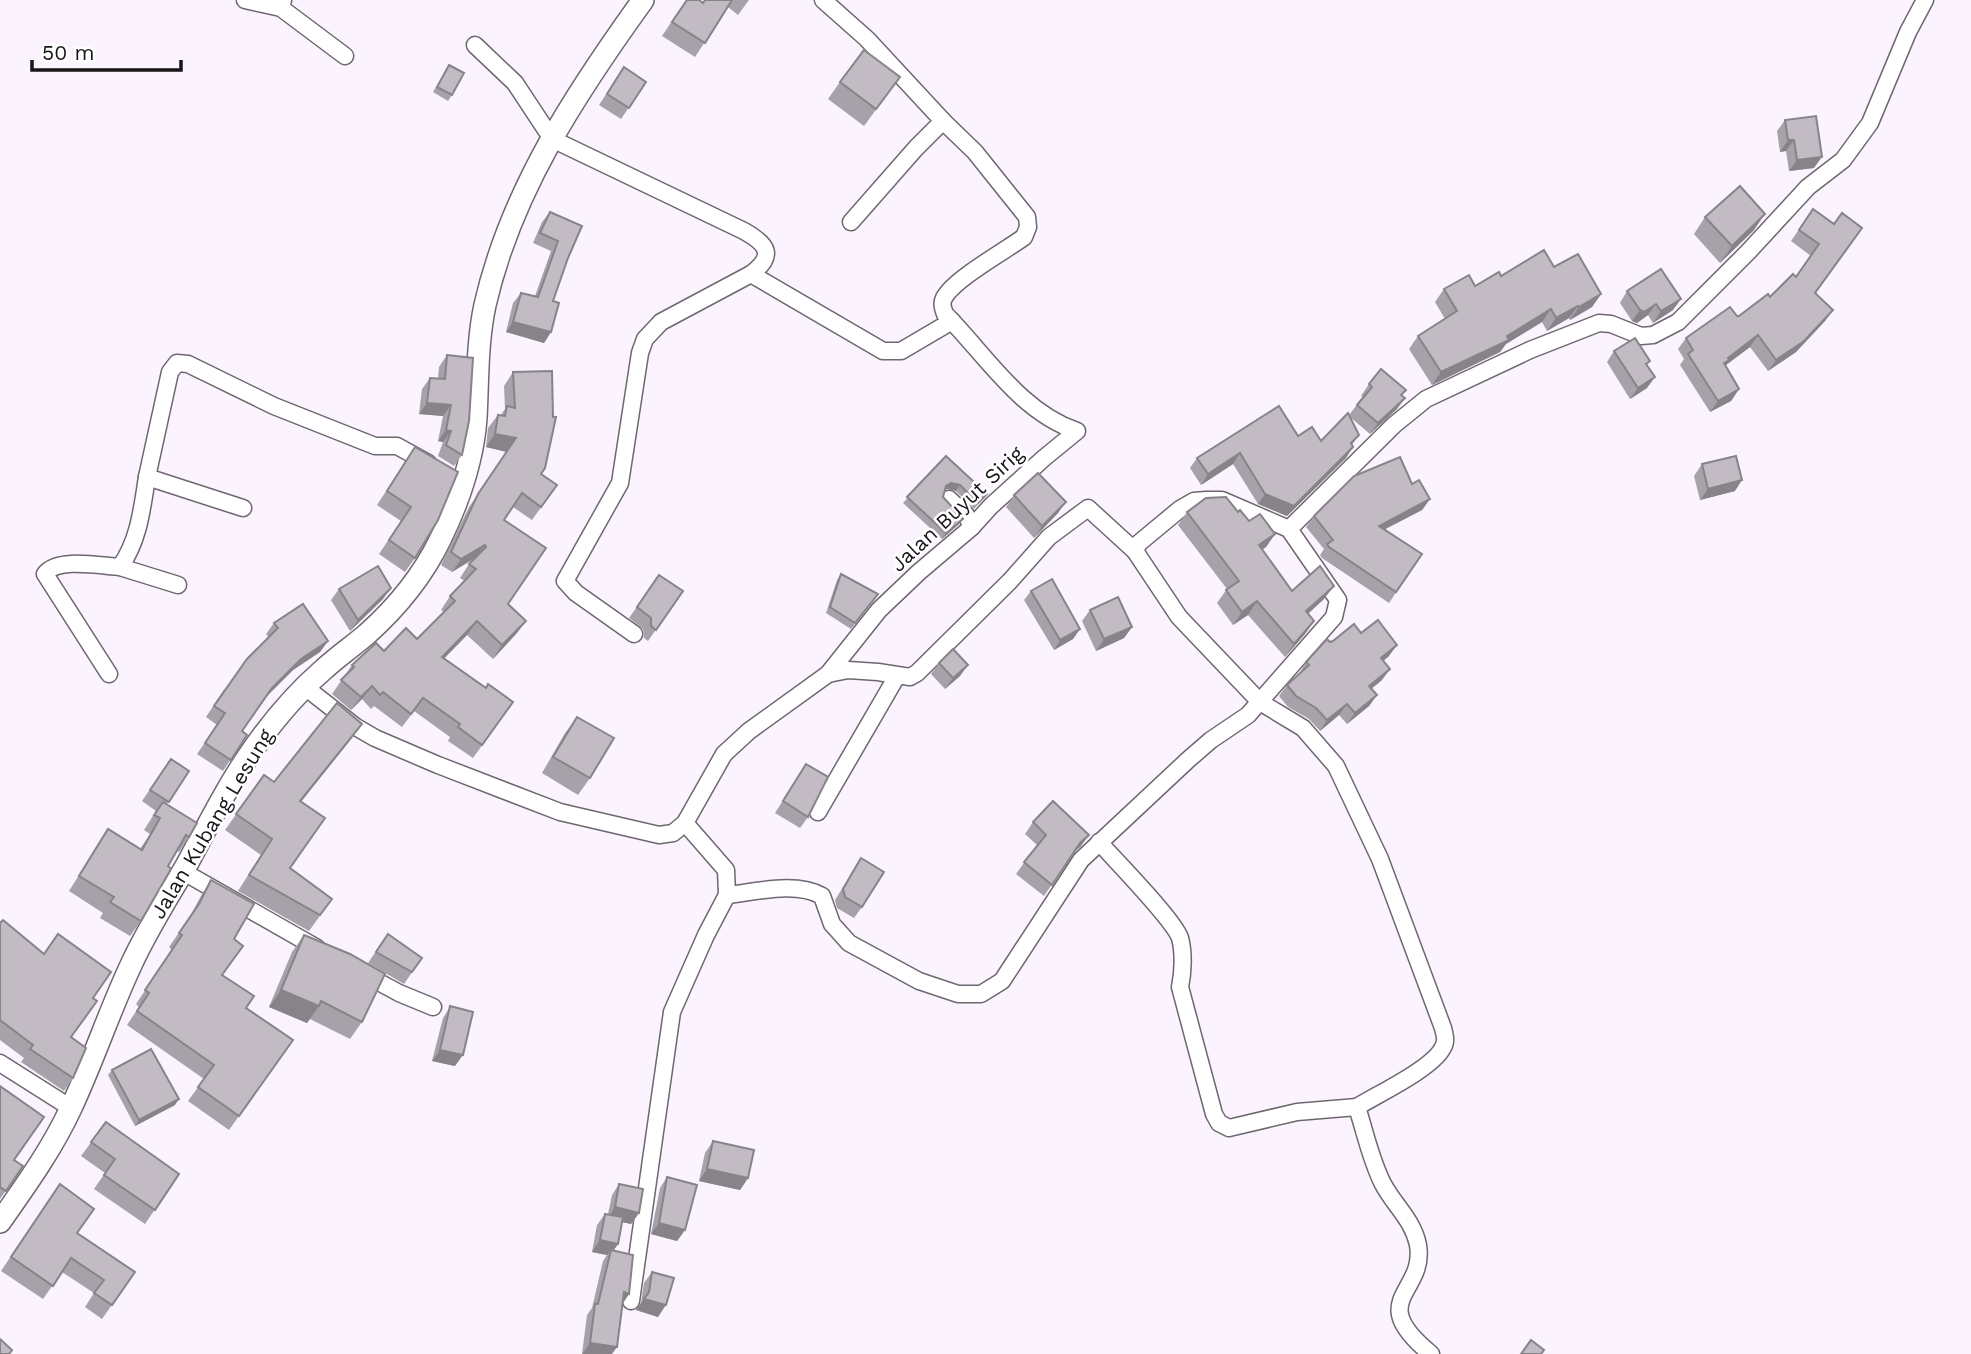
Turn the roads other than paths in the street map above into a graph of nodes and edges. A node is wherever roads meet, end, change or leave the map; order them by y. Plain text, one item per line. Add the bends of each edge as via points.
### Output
1 (245, 0) edge
2 (643, 0) edge
3 (824, 0) edge
4 (1925, 0) edge
5 (282, 4) edge
6 (475, 45) dead end
7 (345, 56) dead end
8 (943, 121) junction
9 (552, 139) junction
10 (851, 222) dead end
11 (751, 274) junction
12 (952, 321) junction
13 (452, 476) junction
14 (147, 477) junction
15 (949, 499) edge
16 (243, 508) dead end
17 (972, 527) junction
18 (1289, 529) junction
19 (1135, 551) junction
20 (120, 567) junction
21 (178, 585) dead end
22 (634, 634) dead end
23 (109, 674) dead end
24 (828, 674) junction
25 (897, 676) junction
26 (305, 687) junction
27 (1260, 702) junction
28 (818, 812) edge
29 (685, 823) junction
30 (1099, 842) junction
31 (183, 871) junction
32 (727, 895) junction
33 (333, 957) edge
34 (355, 969) edge
35 (433, 1007) dead end
36 (0, 1063) edge
37 (1357, 1107) junction
38 (71, 1108) junction
39 (0, 1222) edge
40 (631, 1301) edge
41 (1431, 1354) edge

1 - 5 street
2 - 9 street, Jalan Kubang Lesung via 589,76
3 - 8 street
4 - 18 street via 1859,141 1808,187 1678,322 1641,336 1599,323 1530,349 1426,400 1394,425
5 - 7 street
6 - 9 street via 515,83
8 - 10 street
8 - 12 street via 1004,185 1027,217 1028,227 1024,237 944,296 945,314
9 - 11 street via 758,239 767,258
9 - 13 street, Jalan Kubang Lesung via 496,264 484,309 469,462
11 - 12 street via 883,351 901,351
11 - 22 street via 661,322 645,339 620,483 565,582
12 - 17 street, Jalan Buyut Sirig via 1020,396 1077,431
13 - 14 street via 397,446 375,446 348,436 182,362 170,372
13 - 26 street, Jalan Kubang Lesung via 456,504 429,561 392,611
14 - 16 street
14 - 20 street via 139,528
15 - 17 street
17 - 24 street, Jalan Buyut Sirig via 879,610
18 - 19 street via 1222,500 1194,501 1139,543
18 - 27 street via 1338,600 1337,608
19 - 25 street via 1088,508 1049,537 917,673
19 - 27 street via 1179,617
20 - 21 street
20 - 23 street via 74,564 55,566 45,574
24 - 25 street via 848,670
24 - 29 street, Jalan Buyut Sirig via 724,754
25 - 28 street
26 - 29 street via 375,738 519,798 659,835 673,833
26 - 31 street, Jalan Kubang Lesung via 245,762
27 - 30 street via 1189,759
27 - 37 street via 1303,729 1336,766 1380,859 1446,1041 1432,1062
29 - 32 street via 726,870
30 - 32 street via 1081,860 1002,981 981,995 958,994 919,981 849,943 832,924 822,896 811,889
30 - 37 street via 1180,938 1180,987 1219,1124 1229,1128 1297,1111
31 - 33 street
31 - 38 street, Jalan Kubang Lesung via 128,970
32 - 40 street via 672,1012
34 - 35 street
36 - 38 street
37 - 41 street via 1384,1185 1404,1212 1418,1247 1416,1267 1399,1303 1401,1320
38 - 39 street, Jalan Kubang Lesung via 41,1164

